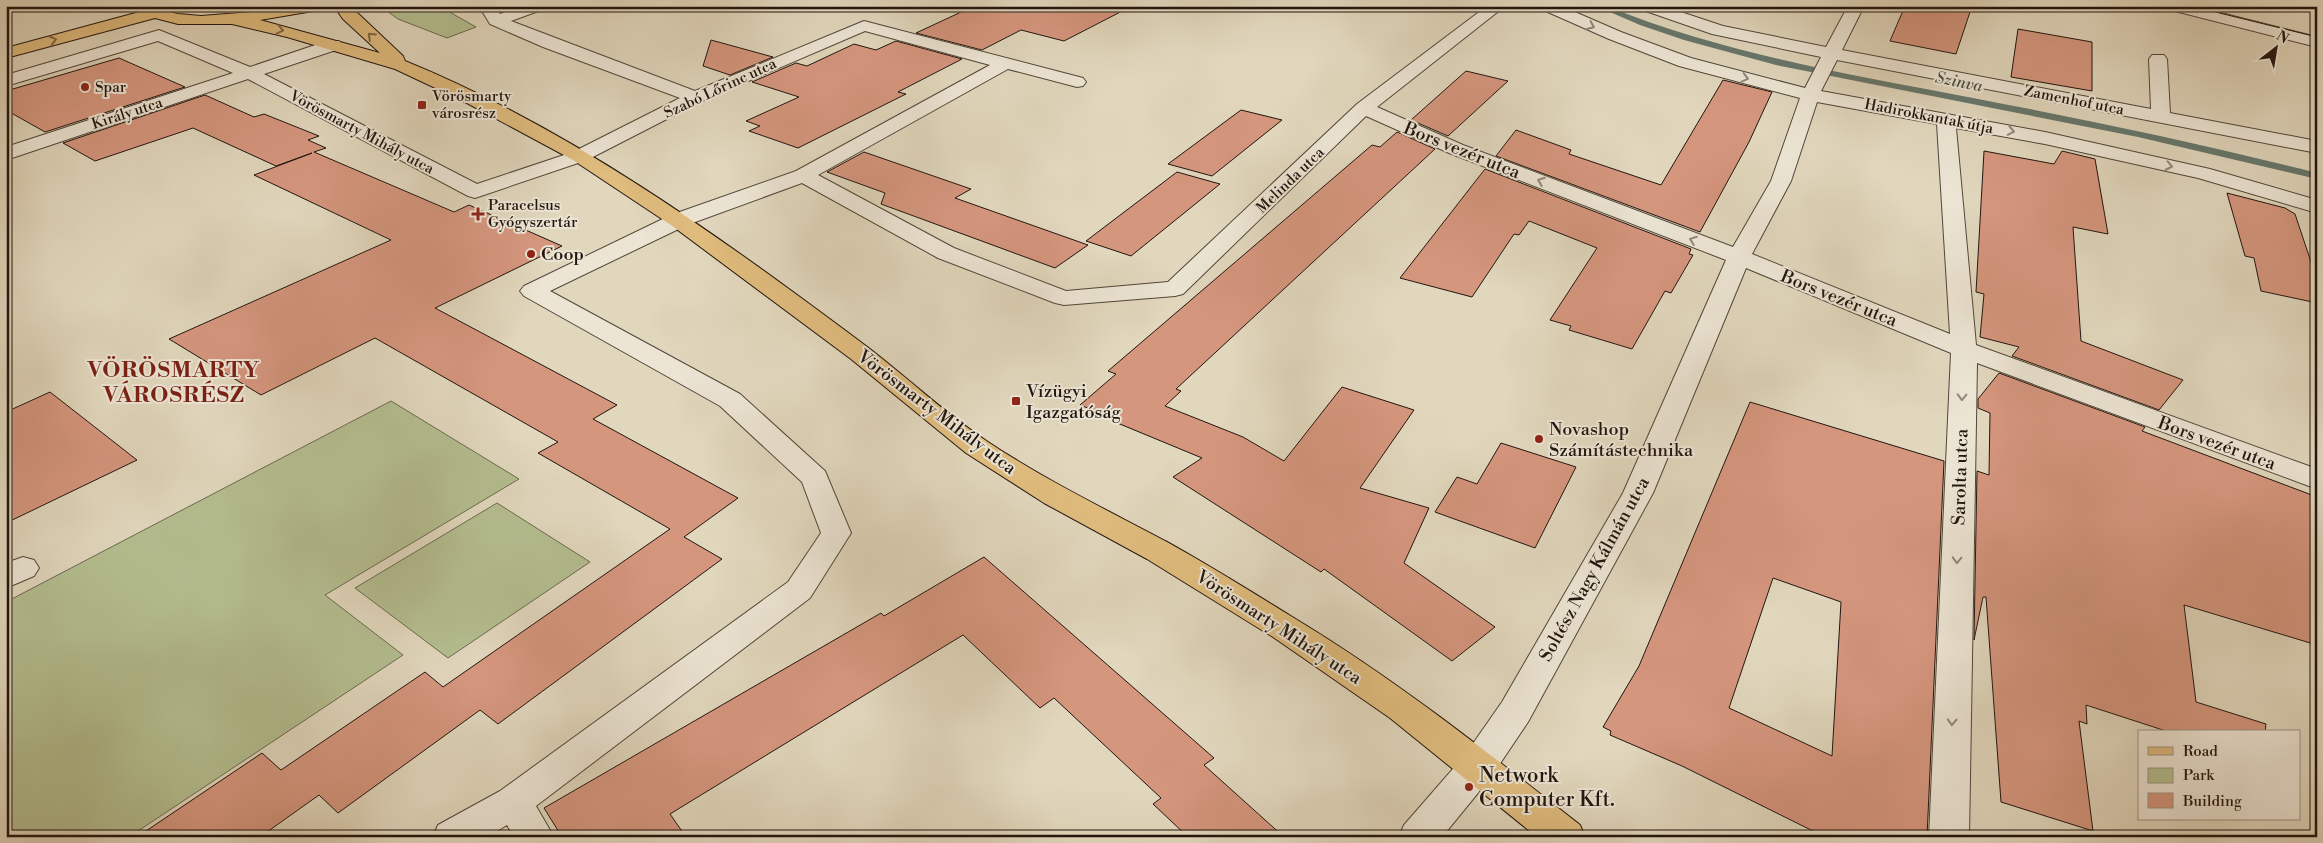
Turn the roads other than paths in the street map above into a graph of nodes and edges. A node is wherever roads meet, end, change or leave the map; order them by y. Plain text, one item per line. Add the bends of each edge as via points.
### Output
1 (119, 6) edge
2 (313, 6) edge
3 (342, 6) edge
4 (538, 6) edge
5 (1497, 6) edge
6 (1547, 6) edge
7 (1646, 6) edge
8 (1856, 6) edge
9 (2173, 6) edge
10 (2221, 6) edge
11 (151, 10) edge
12 (491, 13) edge
13 (232, 19) junction
14 (2317, 30) edge
15 (6, 40) edge
16 (2317, 42) edge
17 (333, 45) junction
18 (6, 54) edge
19 (1828, 59) junction
20 (2158, 59) dead end
21 (1006, 63) junction
22 (401, 65) junction
23 (249, 72) junction
24 (6, 81) edge
25 (1076, 82) dead end
26 (1813, 90) junction
27 (696, 97) junction
28 (1364, 108) junction
29 (2161, 117) junction
30 (1946, 118) junction
31 (2317, 147) edge
32 (6, 154) edge
33 (580, 156) junction
34 (803, 175) junction
35 (475, 192) joint
36 (2314, 211) edge
37 (679, 220) junction
38 (1738, 257) junction
39 (1964, 348) junction
40 (2317, 480) edge
41 (1478, 766) junction
42 (513, 802) junction
43 (452, 837) edge
44 (535, 837) edge
45 (1418, 837) edge
46 (1566, 837) edge
47 (1949, 837) edge

1 - 15 main road
2 - 13 main road
22 -> 3 main road, Vörösmarty Mihály utca via 348,16
4 - 12 street
5 - 28 street, Melinda utca
6 -> 26 street, Hadirokkantak útja via 1597,29 1686,62
7 - 19 street, Zamenhof utca via 1718,30
8 - 19 street, Soltész Nagy Kálmán utca
9 - 16 street
10 - 14 street
11 - 13 main road via 192,19
18 -> 11 main road
12 - 27 street via 549,43
13 -> 17 main road, Vörösmarty Mihály utca
17 - 22 main road, Vörösmarty Mihály utca
17 - 23 street, Király utca
19 - 26 street, Soltész Nagy Kálmán utca
19 - 29 street, Zamenhof utca
20 - 29 street
21 - 25 street
21 - 27 street, Szabó Lőrinc utca via 864,26
21 - 34 street
22 - 33 main road, Vörösmarty Mihály utca via 472,98
23 - 24 street, Vörösmarty Mihály utca via 159,35
23 - 32 street, Király utca
23 - 35 street, Vörösmarty Mihály utca
26 - 30 street, Hadirokkantak útja
26 - 38 street, Soltész Nagy Kálmán utca via 1781,181
27 - 33 street, Szabó Lőrinc utca
28 - 34 street, Melinda utca via 1175,289 1064,298 946,253
38 -> 28 street, Bors vezér utca via 1416,132
29 - 31 street, Zamenhof utca
30 -> 36 street, Hadirokkantak útja via 2203,173
30 - 39 street, Sarolta utca
33 - 35 street, Szabó Lőrinc utca
33 - 37 main road, Vörösmarty Mihály utca
34 - 37 street
37 - 41 main road, Vörösmarty Mihály utca via 860,354 976,447 1054,496 1158,551 1284,628 1403,708
37 - 42 street via 532,291 730,400 815,478 836,533 799,590
38 - 39 street, Bors vezér utca
38 - 41 street, Soltész Nagy Kálmán utca via 1638,493 1515,712
39 - 40 street, Bors vezér utca
39 -> 47 street, Sarolta utca
41 - 45 street, Soltész Nagy Kálmán utca
41 - 46 main road, Vörösmarty Mihály utca
42 - 43 street
42 - 44 street

